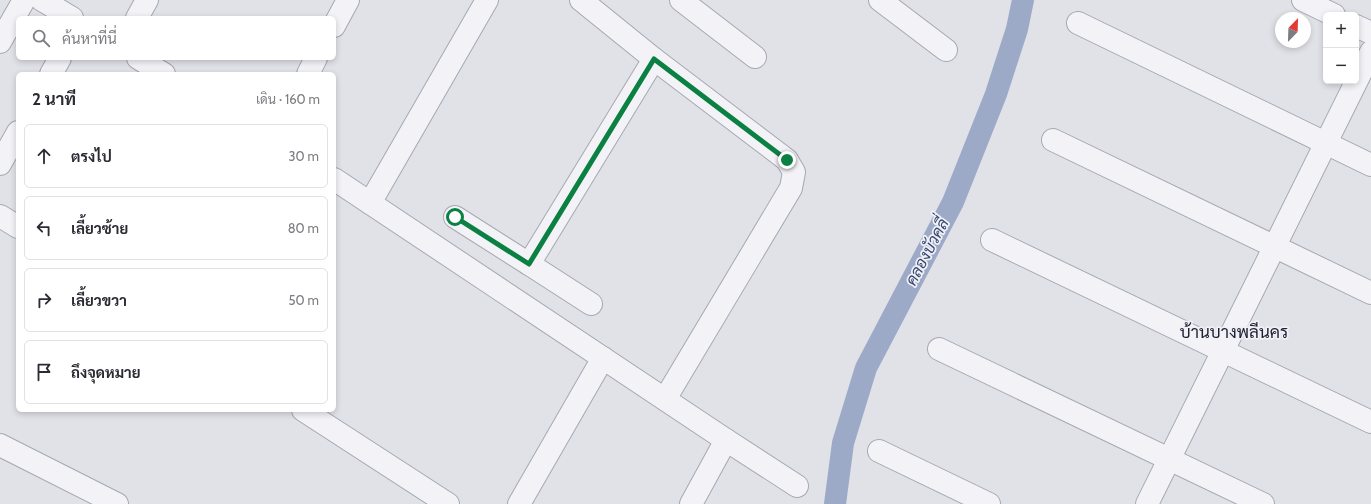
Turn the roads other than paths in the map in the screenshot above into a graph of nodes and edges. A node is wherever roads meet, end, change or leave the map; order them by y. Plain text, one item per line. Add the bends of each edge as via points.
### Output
1 (24, 0) edge
2 (42, 0) edge
3 (147, 0) edge
4 (348, 0) edge
5 (487, 0) edge
6 (580, 0) edge
7 (681, 0) edge
8 (880, 0) edge
9 (1304, 0) edge
10 (1328, 12) edge
11 (69, 16) edge
12 (138, 16) edge
13 (336, 22) edge
14 (1078, 23) dead end
15 (1359, 28) edge
16 (1371, 34) edge
17 (0, 42) edge
18 (946, 50) dead end
19 (1371, 52) edge
20 (755, 57) dead end
21 (654, 59) junction
22 (59, 60) edge
23 (141, 60) edge
24 (315, 60) edge
25 (52, 72) edge
26 (161, 72) edge
27 (309, 72) edge
28 (16, 136) edge
29 (1053, 140) dead end
30 (1325, 144) junction
31 (0, 164) edge
32 (1371, 165) edge
33 (336, 180) edge
34 (370, 202) junction
35 (0, 216) edge
36 (455, 217) dead end
37 (16, 226) edge
38 (992, 240) dead end
39 (1274, 247) junction
40 (529, 264) junction
41 (1371, 293) edge
42 (591, 304) dead end
43 (939, 349) dead end
44 (1222, 352) junction
45 (603, 358) junction
46 (665, 399) junction
47 (306, 412) edge
48 (1371, 422) edge
49 (726, 440) junction
50 (0, 445) edge
51 (879, 451) dead end
52 (1170, 459) junction
53 (797, 486) dead end
54 (117, 504) edge
55 (448, 504) edge
56 (519, 504) edge
57 (691, 504) edge
58 (989, 504) edge
59 (1147, 504) edge
60 (1263, 504) edge

1 - 17 street
2 - 11 street
3 - 12 street
4 - 13 street
5 - 34 street
6 - 21 street
7 - 20 street
8 - 18 street
9 - 10 street
14 - 30 street
15 - 16 street
19 - 30 street
21 - 40 street
21 - 46 street via 787,160 794,172 791,188
22 - 25 street
23 - 26 street
24 - 27 street
28 - 31 street
29 - 39 street
30 - 32 street
30 - 39 street
33 - 34 street
34 - 45 street
35 - 37 street
36 - 40 street
38 - 44 street
39 - 41 street
39 - 44 street
40 - 42 street
43 - 52 street
44 - 48 street
44 - 52 street
45 - 46 street
45 - 56 street
46 - 49 street
47 - 55 street
49 - 53 street
49 - 57 street
50 - 54 street
51 - 58 street
52 - 59 street
52 - 60 street

